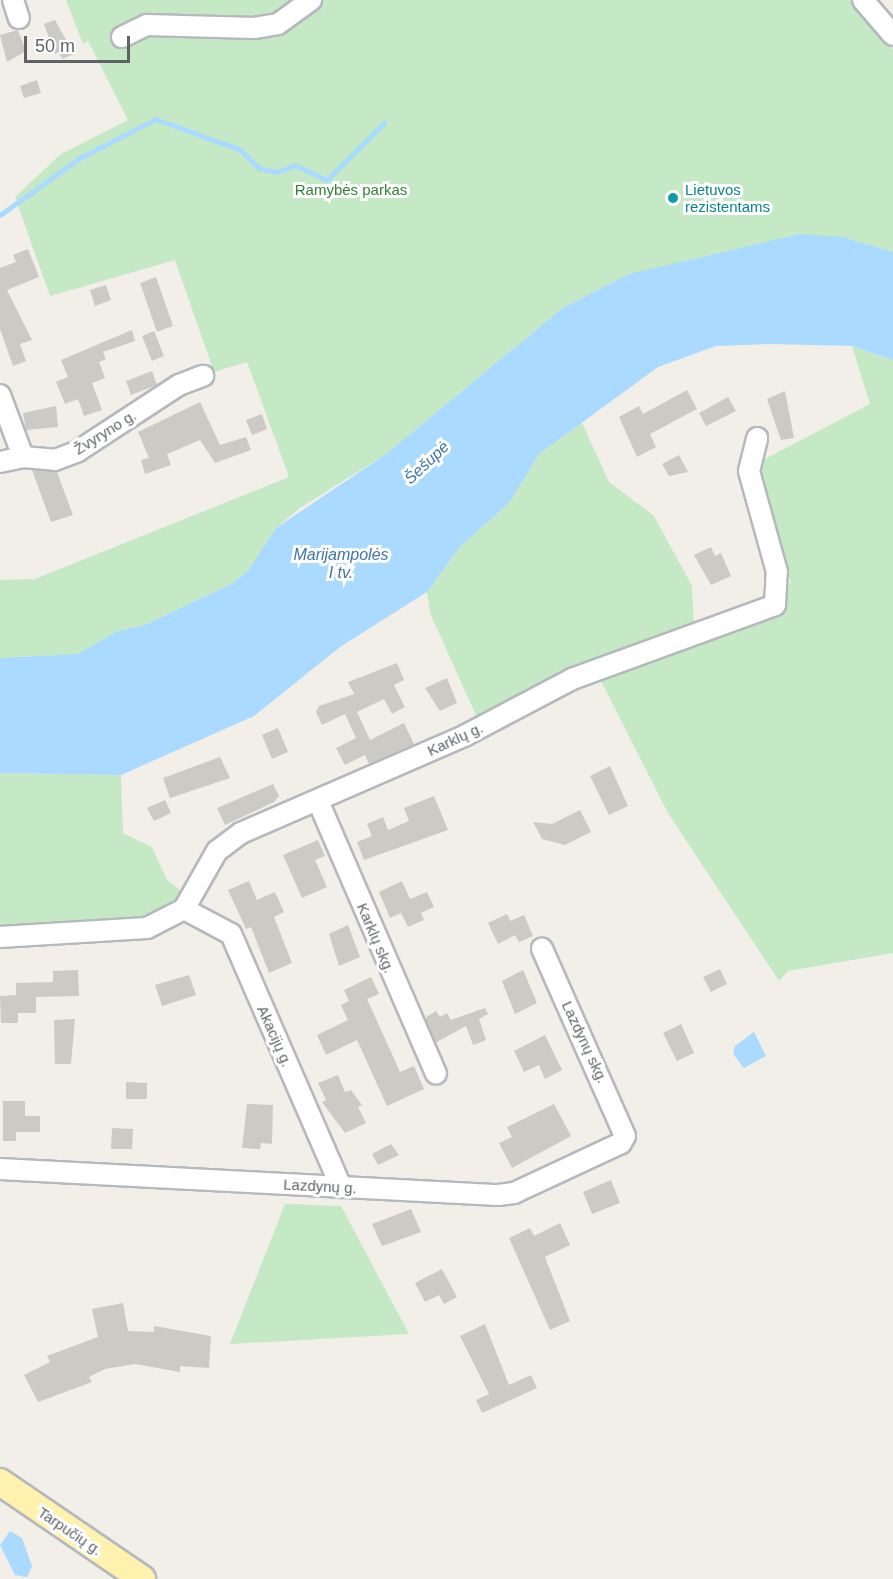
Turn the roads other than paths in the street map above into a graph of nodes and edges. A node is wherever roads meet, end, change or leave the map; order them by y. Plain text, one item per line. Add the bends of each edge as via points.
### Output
1 (311, 0) edge
2 (863, 0) edge
3 (893, 34) edge
4 (122, 37) dead end
5 (203, 376) dead end
6 (0, 395) edge
7 (757, 438) dead end
8 (23, 457) junction
9 (0, 462) edge
10 (318, 801) junction
11 (184, 909) junction
12 (0, 937) edge
13 (542, 949) dead end
14 (436, 1074) dead end
15 (625, 1136) joint
16 (0, 1169) edge
17 (341, 1187) junction
18 (0, 1482) edge
19 (142, 1579) edge

1 - 4 street via 278,24 254,28 147,25
2 - 3 street
5 - 8 street, Žvyryno g. via 180,385 78,451 55,460
6 - 8 street
7 - 10 street, Karklų g. via 749,471 777,572 775,605 572,680 466,735
8 - 9 street, Žvyryno g.
10 - 11 street, Karklų g. via 241,834 217,851
10 - 14 street, Karklų skg.
11 - 12 street via 147,928
11 - 17 street, Akacijų g. via 231,934
13 - 15 street, Lazdynų skg.
15 - 17 street, Lazdynų g. via 621,1143 498,1196
16 - 17 street, Lazdynų g.
18 - 19 main road, Tarpučių g.

